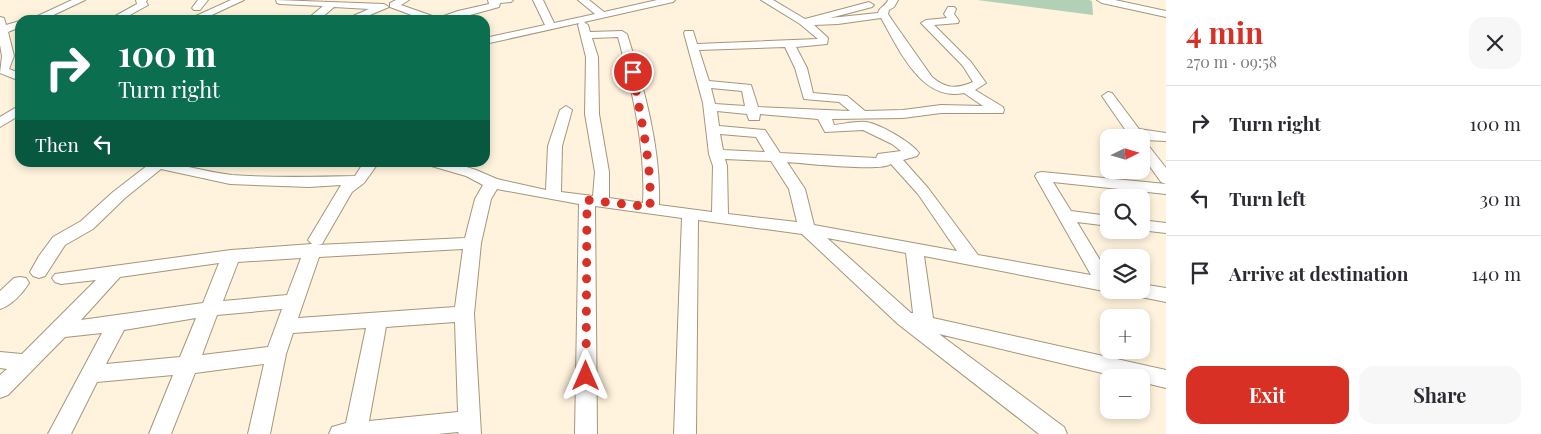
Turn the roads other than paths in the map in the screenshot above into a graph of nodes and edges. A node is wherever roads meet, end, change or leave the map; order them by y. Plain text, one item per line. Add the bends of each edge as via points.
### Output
1 (80, 0) edge
2 (142, 0) edge
3 (239, 0) edge
4 (404, 0) edge
5 (508, 0) edge
6 (538, 0) edge
7 (583, 0) edge
8 (620, 0) edge
9 (670, 0) edge
10 (766, 0) edge
11 (860, 0) edge
12 (893, 0) edge
13 (1105, 0) edge
14 (1134, 0) edge
15 (280, 1) edge
16 (332, 4) junction
17 (388, 4) edge
18 (951, 9) dead end
19 (625, 10) junction
20 (1154, 11) junction
21 (1166, 14) edge
22 (46, 15) edge
23 (123, 15) edge
24 (204, 15) edge
25 (319, 15) edge
26 (361, 15) edge
27 (420, 15) edge
28 (456, 15) edge
29 (884, 15) junction
30 (604, 16) junction
31 (583, 20) junction
32 (804, 22) junction
33 (15, 24) edge
34 (1, 25) edge
35 (551, 27) junction
36 (586, 35) junction
37 (490, 40) edge
38 (790, 44) junction
39 (15, 59) edge
40 (4, 66) edge
41 (15, 74) edge
42 (704, 84) junction
43 (966, 89) junction
44 (1108, 96) dead end
45 (709, 107) junction
46 (752, 108) junction
47 (566, 110) dead end
48 (15, 112) edge
49 (823, 115) junction
50 (862, 116) junction
51 (0, 122) edge
52 (1132, 129) edge
53 (714, 130) junction
54 (760, 133) junction
55 (1166, 137) edge
56 (1150, 138) edge
57 (716, 154) junction
58 (1150, 156) edge
59 (774, 157) junction
60 (893, 158) junction
61 (155, 167) edge
62 (175, 167) edge
63 (368, 167) edge
64 (472, 168) edge
65 (1166, 179) edge
66 (359, 180) junction
67 (492, 183) junction
68 (1166, 189) edge
69 (553, 196) junction
70 (594, 201) junction
71 (650, 207) junction
72 (690, 213) junction
73 (1066, 216) junction
74 (720, 217) junction
75 (1100, 220) edge
76 (1150, 226) edge
77 (1166, 228) edge
78 (807, 229) junction
79 (472, 243) junction
80 (315, 245) junction
81 (914, 249) junction
82 (231, 256) junction
83 (972, 259) junction
84 (39, 272) dead end
85 (1100, 272) edge
86 (113, 273) junction
87 (62, 278) dead end
88 (20, 283) dead end
89 (1100, 283) edge
90 (1150, 292) edge
91 (1166, 295) edge
92 (294, 301) junction
93 (0, 302) edge
94 (211, 309) junction
95 (464, 314) junction
96 (377, 321) junction
97 (915, 321) junction
98 (117, 324) junction
99 (285, 326) junction
100 (60, 330) junction
101 (276, 354) junction
102 (0, 360) edge
103 (27, 362) junction
104 (189, 365) junction
105 (91, 374) junction
106 (1166, 378) edge
107 (0, 389) edge
108 (470, 428) edge
109 (348, 433) edge
110 (59, 434) edge
111 (160, 434) edge
112 (259, 434) edge
113 (586, 434) edge
114 (685, 434) edge
115 (1056, 434) edge

1 - 22 street
2 - 23 street via 143,5
3 - 24 street
4 - 17 street
5 - 28 street via 492,1 496,6
6 - 35 street
7 - 30 street
8 - 19 street
9 - 19 street
10 - 32 street
11 - 32 street via 869,5
12 - 29 street via 884,8
13 - 20 street
14 - 20 street
15 - 16 street
16 - 17 street
16 - 25 street
17 - 26 street
17 - 27 street
18 - 43 street via 949,14 954,21 926,23 967,64 980,82
19 - 30 street
20 - 21 street
29 - 32 street
29 - 43 street via 929,84 946,92
30 - 31 street
31 - 35 street
31 - 36 street
32 - 38 street via 823,38 823,42
33 - 34 street
34 - 40 street
35 - 37 street
36 - 70 street via 592,57 592,114 602,172
36 - 71 street via 622,34 648,150 652,183
38 - 42 street via 691,40
38 - 50 street via 801,68 808,96 843,98
39 - 40 street
40 - 41 street
42 - 45 street
42 - 46 street via 747,88
43 - 50 street via 998,110 940,109
44 - 52 street
45 - 46 street
45 - 53 street
46 - 49 street
46 - 54 street
47 - 69 street via 555,146
48 - 51 street
49 - 50 street
49 - 60 street via 830,129 866,126 897,141 912,153
53 - 54 street
53 - 57 street
54 - 59 street
55 - 56 street
57 - 59 street
57 - 74 street via 720,166
58 - 65 street
59 - 60 street via 858,163 884,163 883,157
59 - 78 street via 797,189
60 - 83 street via 923,191
61 - 84 street via 87,225 59,241
62 - 66 street via 200,175 230,179
63 - 66 street
64 - 67 street
66 - 80 street via 346,190
67 - 69 street
67 - 79 street via 483,199
68 - 73 street via 1042,176
69 - 70 street
70 - 71 street
70 - 113 street
71 - 72 street
72 - 74 street
72 - 114 street
73 - 75 street
73 - 85 street
74 - 78 street
76 - 77 street
78 - 81 street
78 - 97 street
79 - 80 street
79 - 95 street
80 - 82 street
80 - 92 street
81 - 83 street
81 - 97 street
82 - 86 street
82 - 94 street
83 - 89 street
86 - 87 street
86 - 100 street
88 - 93 street
90 - 91 street
92 - 94 street
92 - 99 street
94 - 98 street
94 - 104 street
95 - 96 street
95 - 108 street
96 - 99 street
96 - 109 street
97 - 106 street
97 - 115 street
98 - 100 street
98 - 105 street
99 - 101 street
100 - 103 street
101 - 104 street
101 - 112 street
102 - 103 street
103 - 107 street
104 - 105 street
104 - 111 street
105 - 110 street
108 - 109 street

